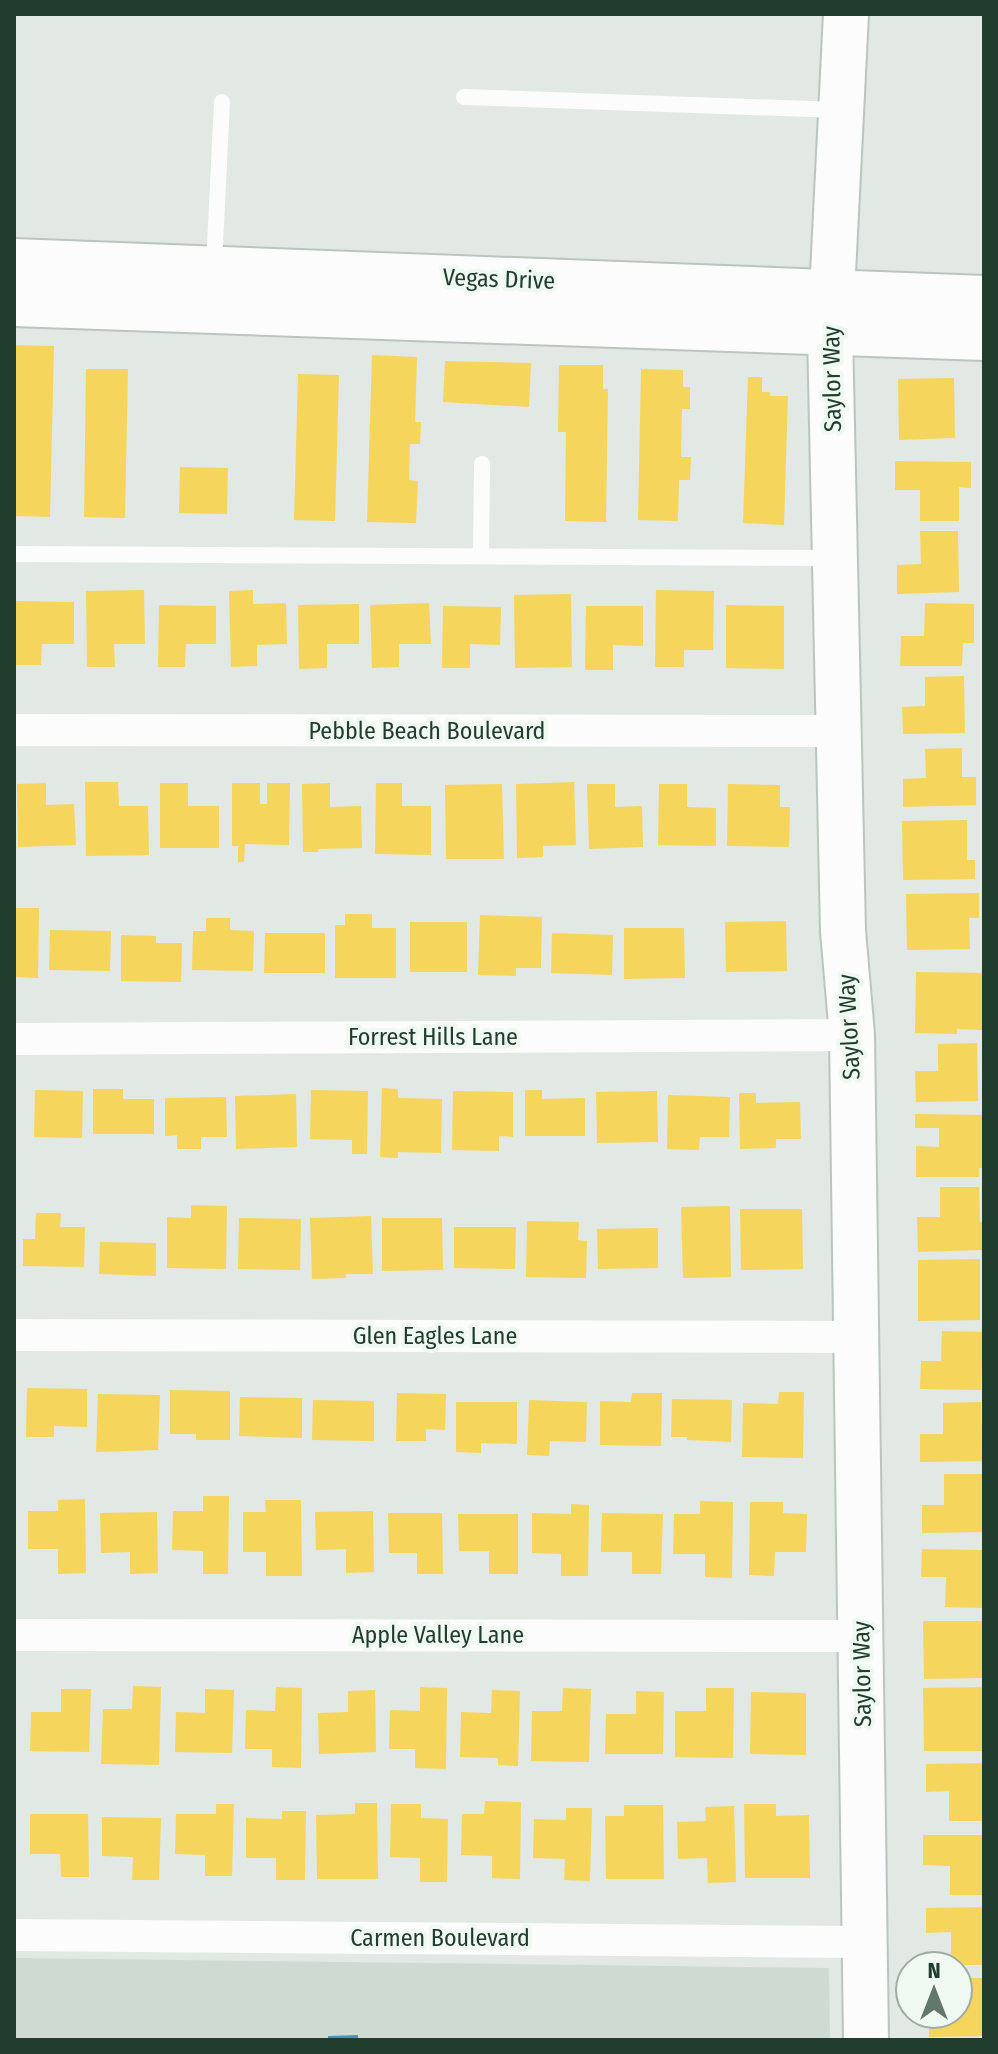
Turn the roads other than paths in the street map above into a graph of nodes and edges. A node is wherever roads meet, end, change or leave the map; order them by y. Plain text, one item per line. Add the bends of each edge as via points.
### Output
1 (846, 14) edge
2 (464, 97) dead end
3 (222, 102) dead end
4 (841, 110) junction
5 (14, 261) edge
6 (213, 290) junction
7 (984, 298) edge
8 (14, 304) edge
9 (830, 312) junction
10 (984, 338) edge
11 (482, 464) dead end
12 (14, 554) edge
13 (481, 556) junction
14 (836, 558) junction
15 (14, 730) edge
16 (840, 731) junction
17 (852, 1035) junction
18 (14, 1039) edge
19 (14, 1335) edge
20 (856, 1337) junction
21 (14, 1635) edge
22 (862, 1636) junction
23 (14, 1935) edge
24 (865, 1942) junction
25 (866, 2040) edge

1 - 4 street, Saylor Way
2 - 4 lane
3 - 6 lane
4 - 9 street, Saylor Way
5 - 6 street, Vegas Drive
6 - 8 street, Vegas Drive
6 - 9 street, Vegas Drive
7 - 9 street, Vegas Drive
9 - 10 street, Vegas Drive
9 - 14 street, Saylor Way
11 - 13 lane
12 - 13 lane
13 - 14 lane
14 - 16 street, Saylor Way
15 - 16 street, Pebble Beach Boulevard
16 - 17 street, Saylor Way via 843,931
17 - 18 street, Forrest Hills Lane
17 - 20 street, Saylor Way
19 - 20 street, Glen Eagles Lane
20 - 22 street, Saylor Way
21 - 22 street, Apple Valley Lane
22 - 24 street, Saylor Way
23 - 24 street, Carmen Boulevard
24 - 25 street, Saylor Way

